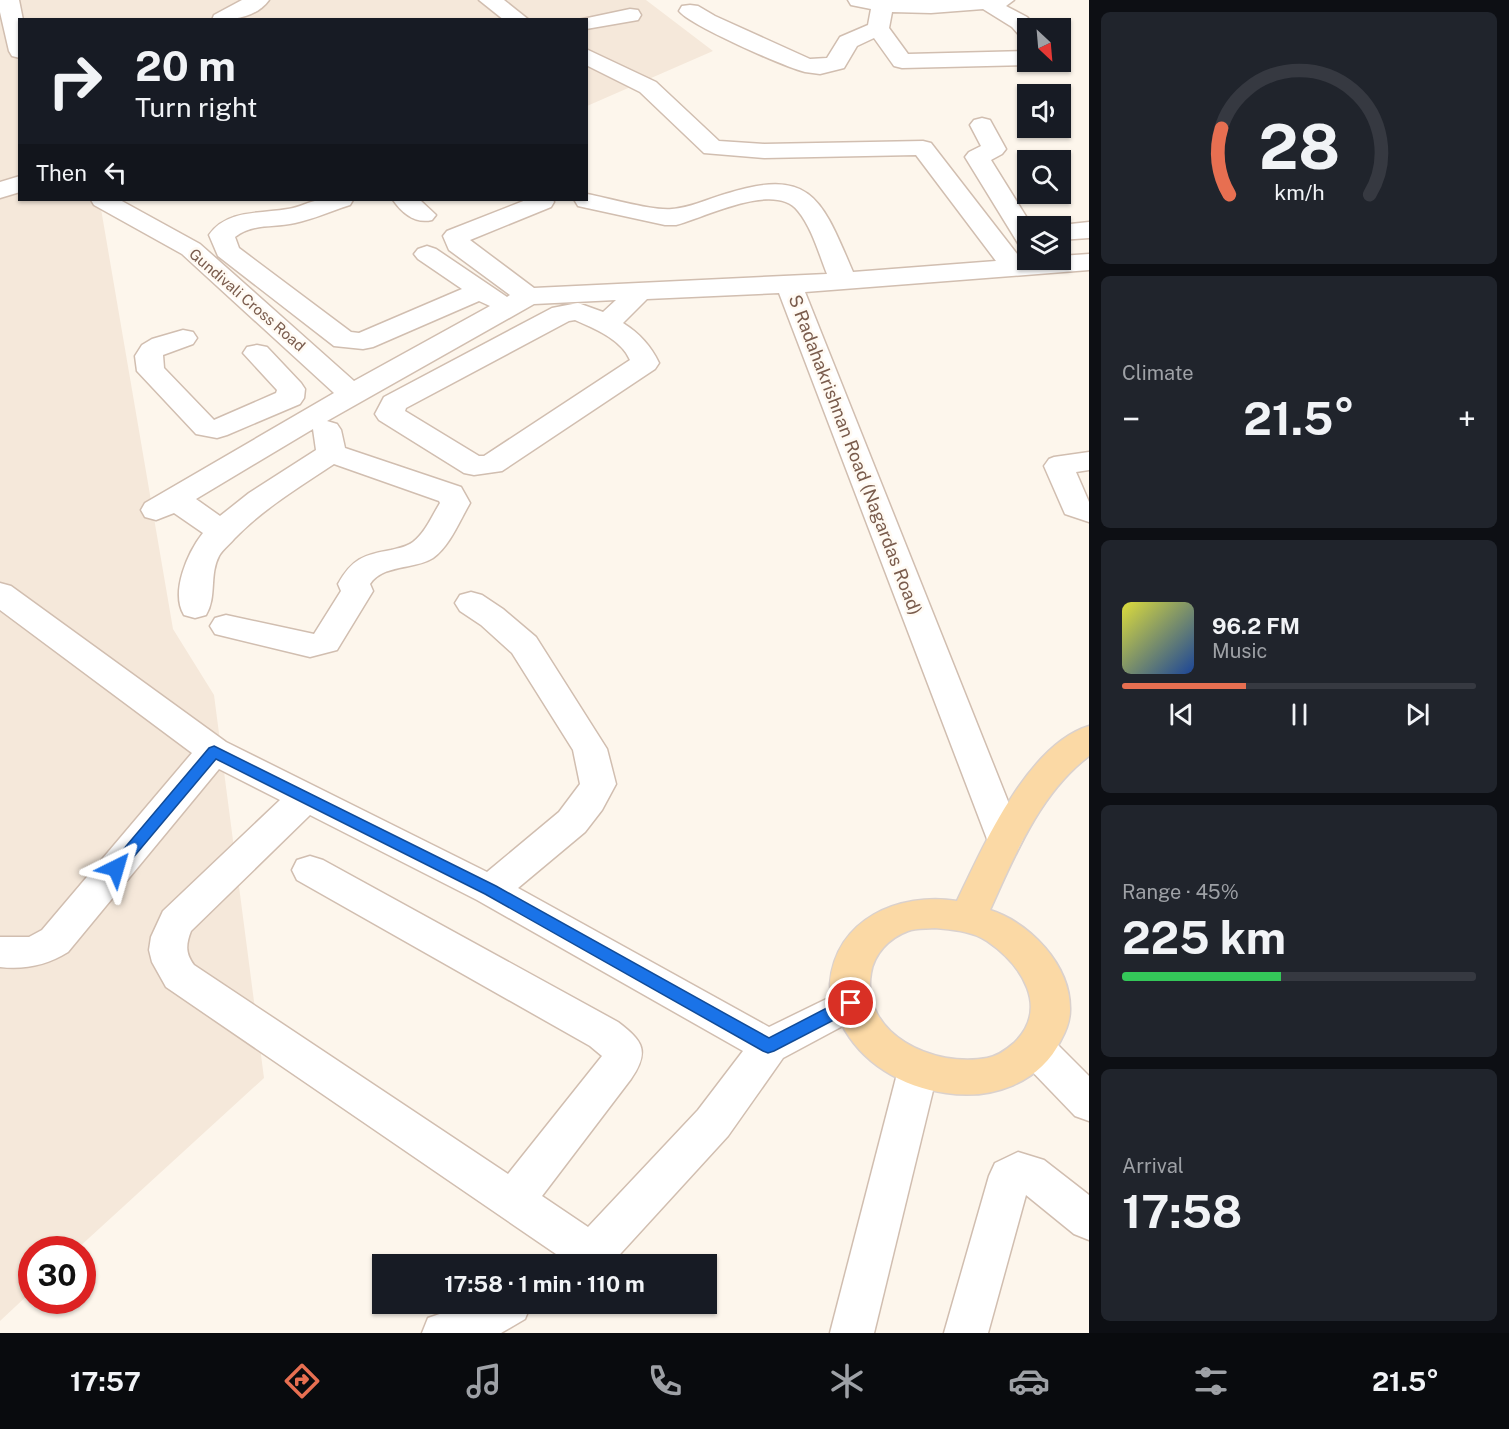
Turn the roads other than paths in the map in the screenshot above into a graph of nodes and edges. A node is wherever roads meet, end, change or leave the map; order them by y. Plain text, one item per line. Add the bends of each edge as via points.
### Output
1 (8, 0) edge
2 (258, 0) edge
3 (490, 0) edge
4 (519, 0) edge
5 (713, 0) edge
6 (859, 0) edge
7 (996, 1) edge
8 (684, 5) edge
9 (630, 15) dead end
10 (880, 17) junction
11 (226, 18) edge
12 (516, 18) edge
13 (536, 18) edge
14 (1017, 19) edge
15 (588, 23) edge
16 (18, 42) edge
17 (588, 57) edge
18 (1017, 58) edge
19 (982, 125) dead end
20 (18, 184) edge
21 (0, 191) edge
22 (105, 201) edge
23 (338, 201) edge
24 (587, 201) edge
25 (542, 202) dead end
26 (1017, 221) edge
27 (1089, 230) edge
28 (1071, 231) edge
29 (1017, 248) edge
30 (427, 254) dead end
31 (1089, 262) edge
32 (1071, 263) edge
33 (1017, 265) edge
34 (843, 280) junction
35 (584, 285) dead end
36 (789, 285) junction
37 (651, 288) junction
38 (481, 290) junction
39 (518, 302) junction
40 (607, 324) junction
41 (183, 338) dead end
42 (301, 348) junction
43 (352, 394) junction
44 (324, 411) junction
45 (235, 422) junction
46 (266, 446) junction
47 (331, 453) junction
48 (1089, 461) edge
49 (1089, 512) edge
50 (223, 532) junction
51 (0, 594) edge
52 (471, 603) dead end
53 (195, 607) dead end
54 (226, 626) dead end
55 (1089, 739) edge
56 (214, 751) junction
57 (306, 797) junction
58 (1005, 839) junction
59 (310, 870) dead end
60 (490, 890) junction
61 (968, 917) junction
62 (0, 952) edge
63 (851, 1003) junction
64 (768, 1046) junction
65 (1037, 1050) junction
66 (918, 1070) junction
67 (1089, 1103) edge
68 (512, 1202) junction
69 (1089, 1220) edge
70 (577, 1254) edge
71 (588, 1254) edge
72 (492, 1314) edge
73 (444, 1333) edge
74 (852, 1333) edge
75 (966, 1333) edge

1 - 16 street
2 - 11 street
3 - 12 street
4 - 13 street
5 - 8 street
6 - 10 street
7 - 10 street via 916,7
7 - 14 street via 1001,14
8 - 10 street via 707,21 813,67 836,63 848,42
9 - 15 street
10 - 18 street via 902,61
17 - 29 street via 648,87 712,148 923,148
19 - 26 street via 994,149 977,158
20 - 21 street
22 - 42 street, Gundivali Cross Road via 191,249
23 - 38 street via 289,217 254,218 233,225 222,235 227,251 344,340 363,341
24 - 34 street via 676,217 758,191 784,192 810,207
25 - 39 street via 456,236 458,245
27 - 28 street
30 - 38 street
31 - 32 street, S Radahakrishnan Road (Nagardas Road)
33 - 34 street, S Radahakrishnan Road (Nagardas Road)
34 - 36 street, S Radahakrishnan Road (Nagardas Road)
35 - 37 street
36 - 37 street
36 - 58 street, S Radahakrishnan Road (Nagardas Road)
37 - 39 street
37 - 40 street
38 - 39 street
39 - 43 street
40 - 40 street via 578,311 561,314 394,403 389,414 474,466 492,464 645,363 627,338
41 - 45 street via 153,348 147,354 151,371 206,428 217,429
42 - 43 street, Gundivali Cross Road
42 - 45 street via 258,354 291,389 290,398
43 - 44 street
44 - 46 street
44 - 47 street
45 - 46 street
46 - 50 street via 166,505
47 - 50 street via 233,519
47 - 54 street via 450,494 456,503 426,548 414,555 370,565 358,574 354,584 357,591 325,642 310,646
48 - 49 street via 1059,466 1076,507
50 - 53 street via 203,556
51 - 56 street
52 - 60 street via 524,645 590,749 598,784 572,822
55 - 58 main road via 1059,762
56 - 57 street
56 - 62 street via 55,941 41,951 21,955
57 - 60 street
57 - 68 street via 176,922 167,954 172,966 180,976
58 - 61 main road
59 - 68 street via 604,1034 622,1048 623,1058
60 - 64 street
61 - 63 main road via 935,913 903,917 877,930 855,958 849,975
61 - 65 main road via 999,929 1025,949 1042,973 1051,999 1049,1025
63 - 64 street
63 - 66 main road via 864,1029 888,1053
64 - 71 street via 713,1123
65 - 66 main road via 1014,1067 985,1077 951,1078
65 - 67 street
66 - 74 street
68 - 70 street
69 - 75 street via 1029,1173 1018,1171 1010,1176
72 - 73 street

